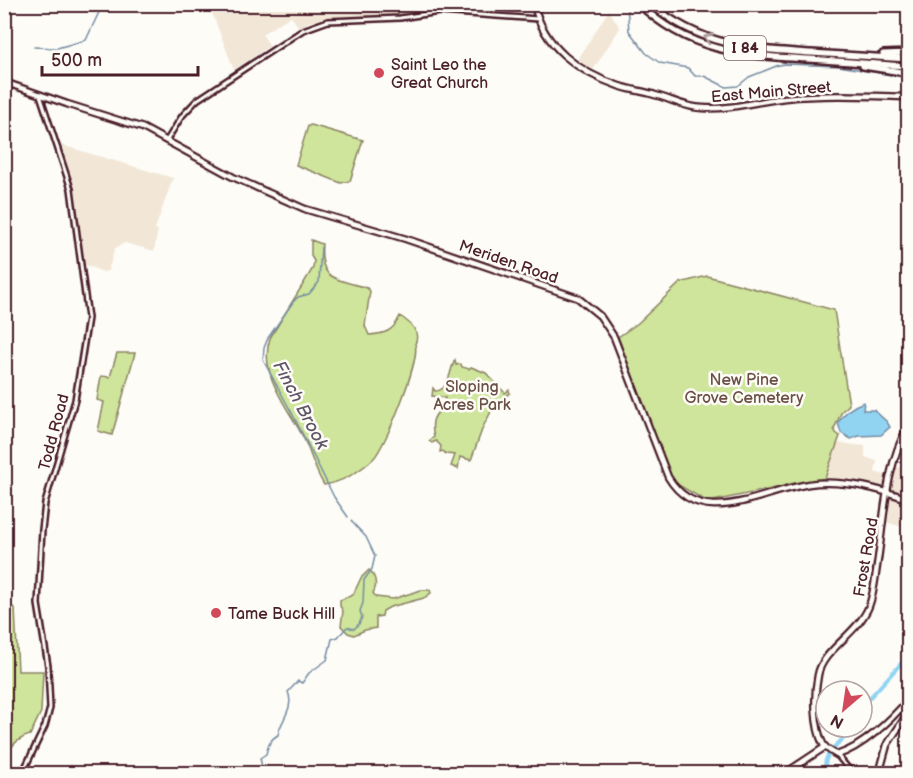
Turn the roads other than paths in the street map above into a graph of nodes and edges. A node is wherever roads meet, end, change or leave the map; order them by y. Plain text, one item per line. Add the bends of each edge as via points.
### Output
1 (534, 4) edge
2 (639, 4) edge
3 (651, 4) edge
4 (538, 19) junction
5 (909, 53) edge
6 (849, 59) junction
7 (909, 59) edge
8 (909, 66) edge
9 (909, 73) edge
10 (4, 82) edge
11 (40, 95) junction
12 (909, 97) edge
13 (166, 140) junction
14 (909, 427) edge
15 (887, 492) junction
16 (909, 498) edge
17 (909, 700) edge
18 (909, 713) edge
19 (830, 751) junction
20 (22, 774) edge
21 (784, 774) edge
22 (853, 774) edge
23 (879, 774) edge

1 - 4 main road, East Main Street
2 - 6 highway, I 84 via 677,33 721,51 750,56
6 -> 3 highway, I 84 via 730,45 691,31
4 - 12 main road, East Main Street via 548,38 568,60 616,86 701,108 804,97
4 - 13 street via 441,12 319,23 197,100
5 - 6 highway via 855,54
6 - 7 highway, I 84
6 - 8 highway, I 84
6 - 9 highway via 858,65
10 - 11 main road, Meriden Road
11 - 13 main road, Meriden Road via 137,125
11 - 20 street, Todd Road via 71,189 88,318 75,400 45,503 42,530 38,604 50,708
13 - 15 main road, Meriden Road via 250,186 305,210 406,239 585,302 603,319 614,338 668,477 693,501 720,506 820,483 850,484
14 - 15 main road, Frost Road
15 - 16 main road, Meriden Road
15 - 19 main road, Frost Road via 870,605 818,672 816,711 822,739
17 - 19 main road via 870,737
18 - 23 main road via 887,745
19 - 21 main road
19 - 22 street, Frost Road

